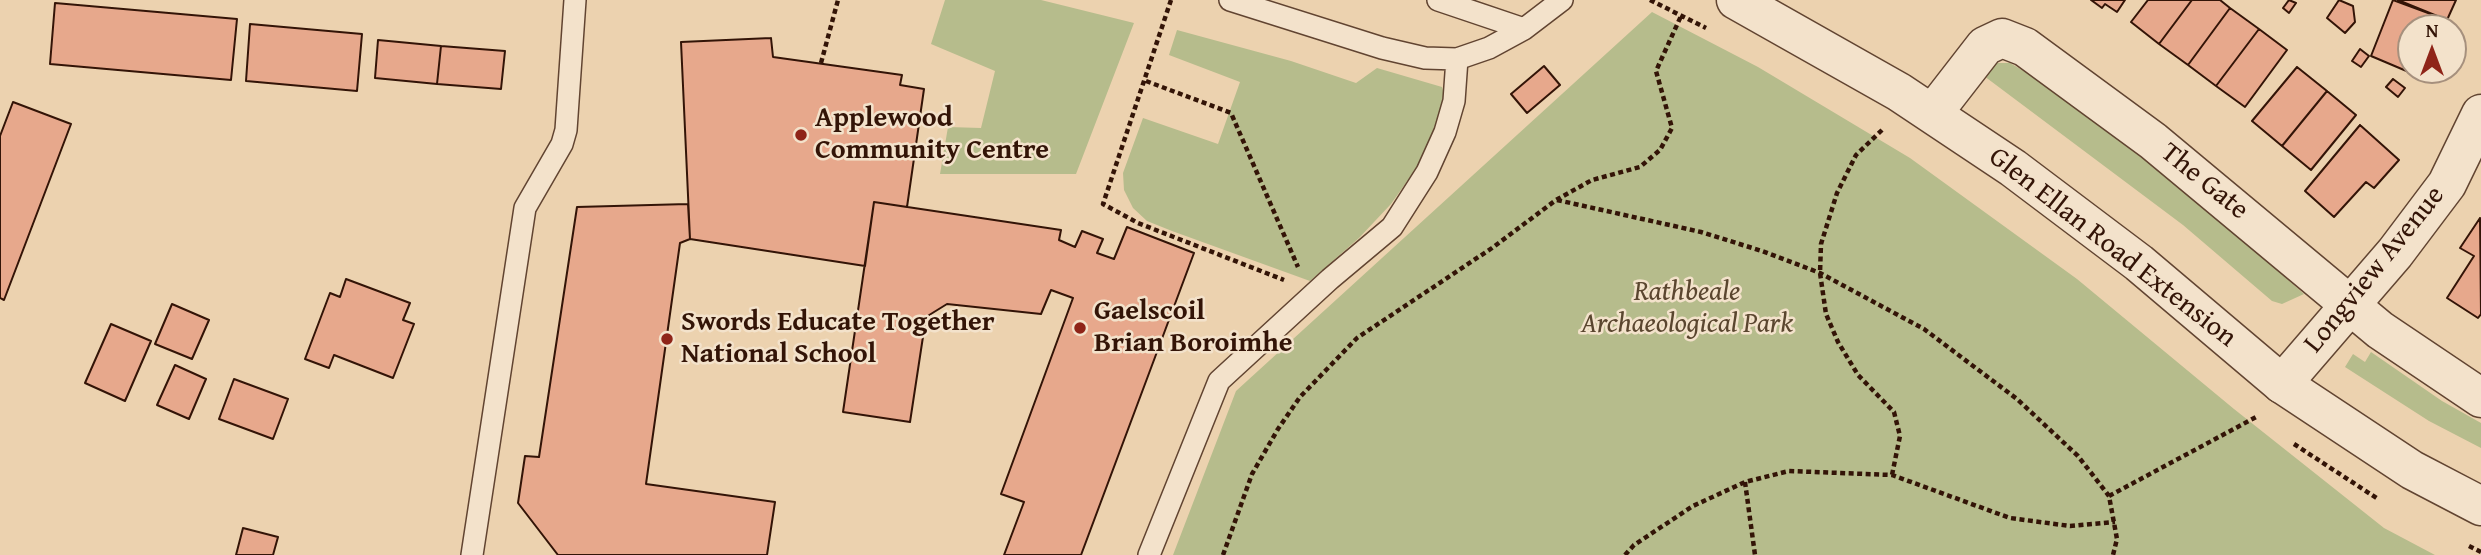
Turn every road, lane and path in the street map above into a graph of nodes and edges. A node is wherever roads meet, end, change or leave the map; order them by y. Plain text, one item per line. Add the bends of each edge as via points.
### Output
1 (575, 0) edge
2 (838, 0) edge
3 (1171, 0) edge
4 (1230, 0) edge
5 (1438, 0) edge
6 (1562, 0) edge
7 (1650, 0) edge
8 (1737, 0) edge
9 (1681, 16) junction
10 (1524, 29) junction
11 (1719, 34) dead end
12 (1457, 58) junction
13 (821, 63) dead end
14 (1146, 81) junction
15 (1933, 113) junction
16 (2481, 114) edge
17 (1872, 124) dead end
18 (1882, 130) junction
19 (1893, 138) dead end
20 (1556, 200) junction
21 (1820, 274) junction
22 (1309, 291) junction
23 (2349, 305) junction
24 (2281, 384) junction
25 (2481, 398) edge
26 (2250, 410) dead end
27 (2258, 416) junction
28 (2267, 424) dead end
29 (2287, 438) dead end
30 (1892, 475) junction
31 (1745, 482) junction
32 (2109, 496) junction
33 (2380, 500) dead end
34 (2481, 506) edge
35 (2115, 522) junction
36 (2460, 542) dead end
37 (2481, 552) edge
38 (472, 555) edge
39 (1149, 555) edge
40 (1223, 555) edge
41 (1625, 555) edge
42 (1755, 555) edge
43 (2113, 555) edge

1 - 38 lane via 566,130 522,219
2 - 13 path
3 - 14 path
4 - 12 lane via 1382,48 1425,58
5 - 10 lane
6 - 10 lane
7 - 9 path
8 - 15 street, Glen Ellan Road Extension
9 - 11 path
9 - 20 path via 1656,71 1671,116 1668,140 1649,163 1592,180
10 - 12 lane via 1489,48
12 - 22 lane via 1454,101 1427,172 1392,227
14 - 22 path via 1231,113
14 - 22 path via 1103,204 1138,223
15 - 23 street, The Gate via 1985,46 2002,38 2025,47 2153,141
15 - 24 street, Glen Ellan Road Extension via 2065,205
16 - 23 street, Longview Avenue via 2447,184
17 - 18 path
18 - 19 path
18 - 21 path via 1856,155 1837,193 1821,244
20 - 21 path via 1701,232
20 - 40 path via 1357,338 1300,397 1252,474
21 - 30 path via 1826,314 1838,342 1858,375 1894,412 1900,436
21 - 32 path via 1924,329 2017,399 2078,456
22 - 39 lane via 1219,381
23 - 24 street, Longview Avenue
23 - 25 street, The Gate via 2432,368
24 - 34 street, Glen Ellan Road Extension via 2412,470
26 - 27 path
27 - 28 path
27 - 32 path
29 - 33 path
30 - 31 path via 1789,471
30 - 35 path via 2010,518 2070,526
31 - 41 path via 1693,506
31 - 42 path
32 - 35 path
35 - 43 path
36 - 37 path

